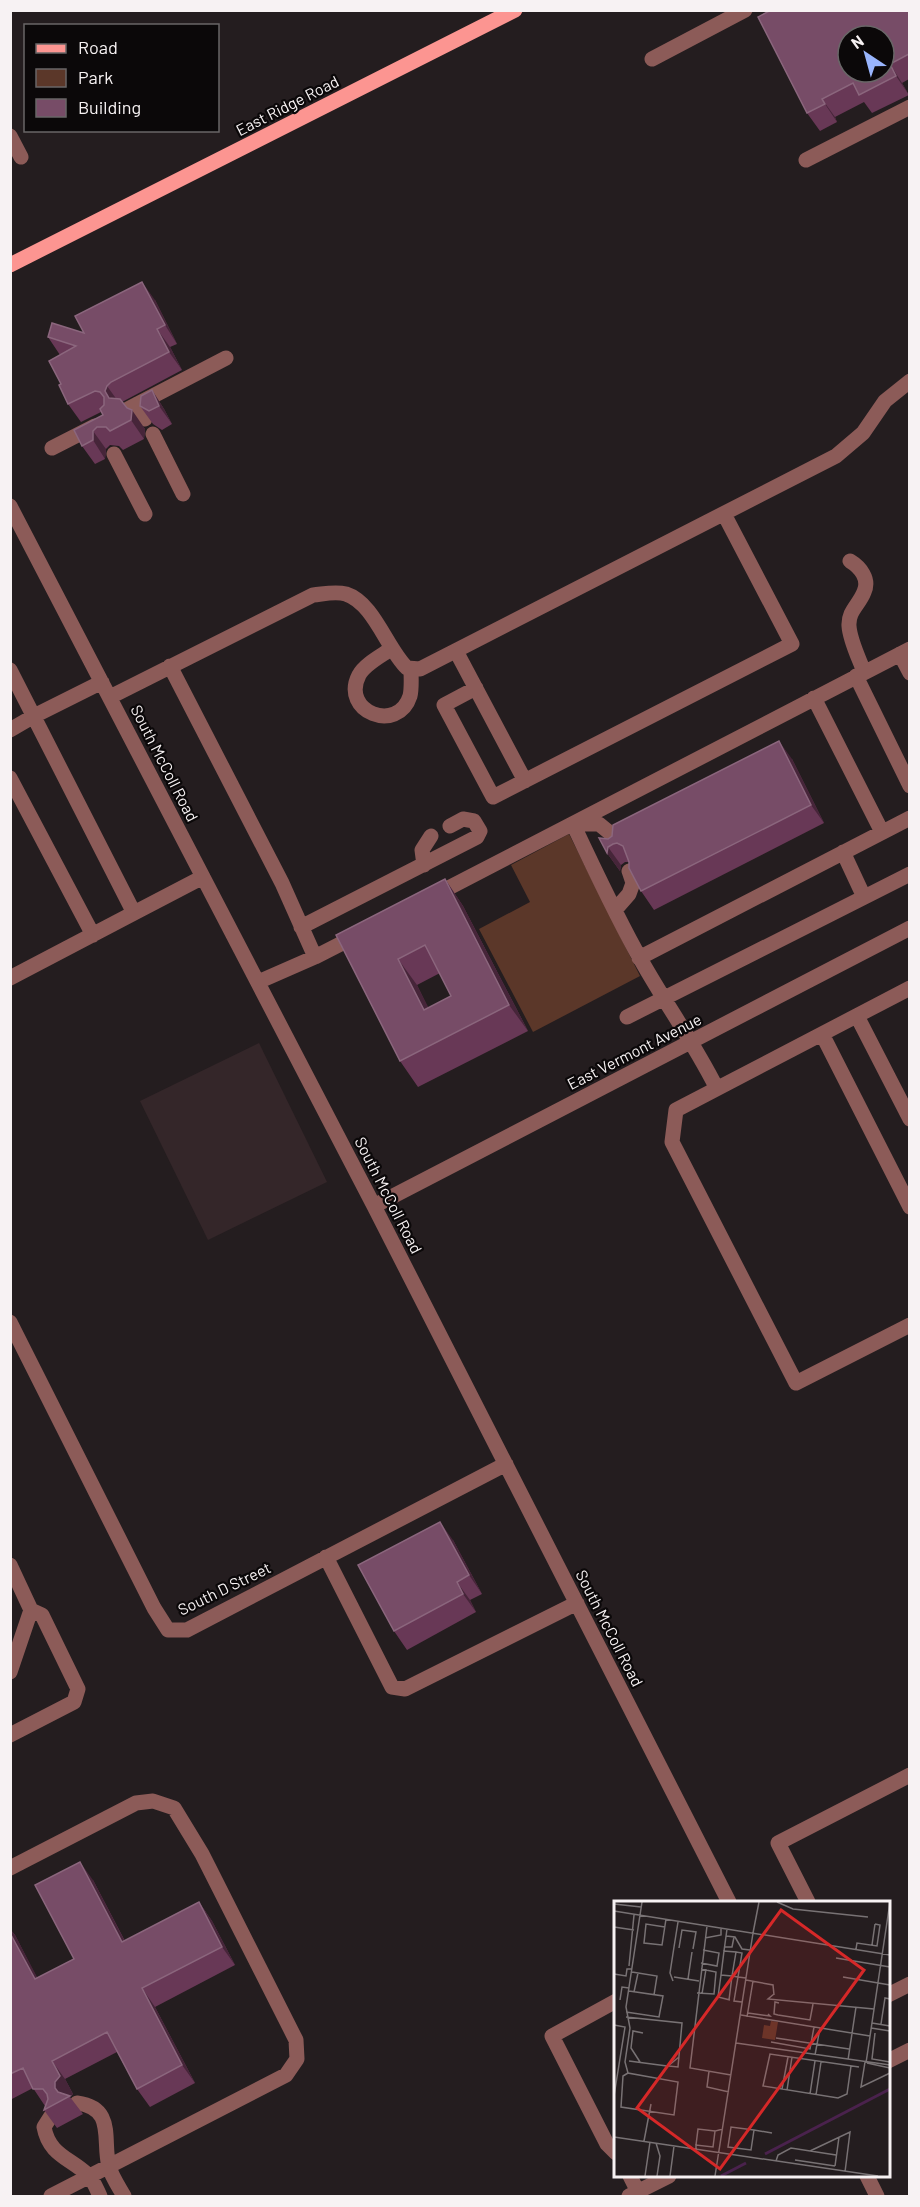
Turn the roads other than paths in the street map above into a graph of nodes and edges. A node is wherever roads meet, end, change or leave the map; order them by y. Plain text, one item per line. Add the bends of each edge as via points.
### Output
1 (515, 10) edge
2 (745, 10) edge
3 (652, 59) dead end
4 (909, 107) edge
5 (10, 136) edge
6 (21, 157) dead end
7 (806, 160) dead end
8 (10, 265) edge
9 (226, 358) dead end
10 (909, 381) edge
11 (145, 419) edge
12 (153, 434) dead end
13 (106, 438) edge
14 (52, 448) dead end
15 (114, 454) dead end
16 (183, 494) dead end
17 (10, 506) edge
18 (146, 514) dead end
19 (724, 514) junction
20 (850, 561) dead end
21 (391, 649) junction
22 (456, 651) junction
23 (904, 651) edge
24 (170, 666) junction
25 (411, 669) junction
26 (10, 670) edge
27 (909, 673) edge
28 (860, 674) junction
29 (102, 682) junction
30 (476, 688) junction
31 (110, 697) junction
32 (814, 698) junction
33 (34, 716) junction
34 (10, 730) edge
35 (10, 778) edge
36 (525, 781) junction
37 (909, 786) edge
38 (909, 818) edge
39 (573, 824) junction
40 (450, 826) dead end
41 (882, 832) junction
42 (431, 836) dead end
43 (617, 848) edge
44 (843, 852) junction
45 (424, 865) junction
46 (629, 872) edge
47 (909, 874) edge
48 (203, 877) junction
49 (864, 897) junction
50 (418, 904) edge
51 (615, 910) junction
52 (134, 913) junction
53 (302, 927) junction
54 (909, 928) edge
55 (366, 931) edge
56 (93, 935) junction
57 (315, 957) junction
58 (639, 958) junction
59 (10, 978) edge
60 (258, 982) junction
61 (909, 988) edge
62 (664, 1000) junction
63 (857, 1016) junction
64 (627, 1017) dead end
65 (822, 1034) junction
66 (690, 1042) junction
67 (716, 1087) junction
68 (909, 1119) edge
69 (374, 1206) junction
70 (909, 1207) edge
71 (10, 1322) edge
72 (909, 1325) edge
73 (506, 1464) junction
74 (326, 1557) junction
75 (10, 1565) edge
76 (577, 1603) junction
77 (31, 1610) junction
78 (10, 1672) edge
79 (10, 1735) edge
80 (909, 1775) edge
81 (10, 1868) edge
82 (728, 1901) edge
83 (807, 1901) edge
84 (909, 1984) edge
85 (890, 1994) edge
86 (614, 2002) edge
87 (909, 2050) edge
88 (890, 2060) edge
89 (77, 2103) dead end
90 (51, 2116) edge
91 (614, 2151) edge
92 (109, 2167) junction
93 (90, 2177) junction
94 (630, 2177) edge
95 (665, 2177) edge
96 (868, 2177) edge
97 (634, 2194) edge
98 (51, 2196) edge
99 (100, 2196) edge
100 (124, 2196) edge
101 (878, 2196) edge

1 - 8 main road, East Ridge Road
2 - 3 street
4 - 7 street
5 - 6 street
9 - 11 street via 133,406
10 - 19 street via 885,401 863,433 836,456
12 - 16 street
13 - 14 street via 103,422
15 - 18 street
17 - 29 street, South McColl Road
19 - 22 street
19 - 36 street via 792,644
20 - 28 street via 865,579 865,592 850,615 849,628
21 - 24 street via 359,602 334,592 313,595
21 - 25 street
21 - 25 street via 360,674 355,686 363,707 380,716 400,710 410,698
22 - 25 street via 420,669
22 - 30 street
23 - 27 street
23 - 28 street
24 - 31 street
24 - 53 street
26 - 33 street
28 - 32 street
28 - 37 street
29 - 31 street, South McColl Road
29 - 33 street
30 - 36 street
30 - 36 street via 444,705 493,797
31 - 48 street, South McColl Road
32 - 39 street
32 - 41 street
33 - 34 street
33 - 52 street
35 - 56 street
38 - 41 street
39 - 43 street via 599,824 610,833
39 - 50 street
39 - 51 street
40 - 45 street via 463,819 474,821 480,831 477,837
41 - 44 street
42 - 45 street via 422,850
44 - 49 street
44 - 58 street
45 - 53 street
46 - 51 street via 633,883 629,894
47 - 49 street
48 - 52 street
48 - 60 street, South McColl Road
49 - 62 street
51 - 58 street
52 - 56 street
53 - 57 street
54 - 66 street, East Vermont Avenue
55 - 57 street
56 - 59 street
57 - 60 street
58 - 62 street
60 - 69 street, South McColl Road
61 - 63 street
62 - 64 street
62 - 66 street
63 - 65 street
63 - 68 street
65 - 67 street
65 - 70 street
66 - 67 street
66 - 69 street, East Vermont Avenue
67 - 72 street via 676,1110 672,1142 796,1383
69 - 73 street, South McColl Road
71 - 74 street, South D Street via 168,1630 187,1630
73 - 74 street, South D Street
73 - 76 street, South McColl Road
74 - 76 street via 392,1687 405,1689
75 - 77 street
76 - 82 street, South McColl Road
77 - 78 street
77 - 79 street via 42,1615 78,1689 74,1702
80 - 83 street via 778,1844
81 - 92 street via 136,1803 153,1801 174,1808 202,1854 296,2040 297,2059 286,2075
84 - 85 street
86 - 91 street via 552,2036
87 - 88 street
89 - 92 street via 88,2104 103,2118
90 - 93 street via 44,2127 47,2140
92 - 93 street
92 - 100 street
93 - 98 street
93 - 99 street
94 - 97 street
95 - 97 street
96 - 101 street

